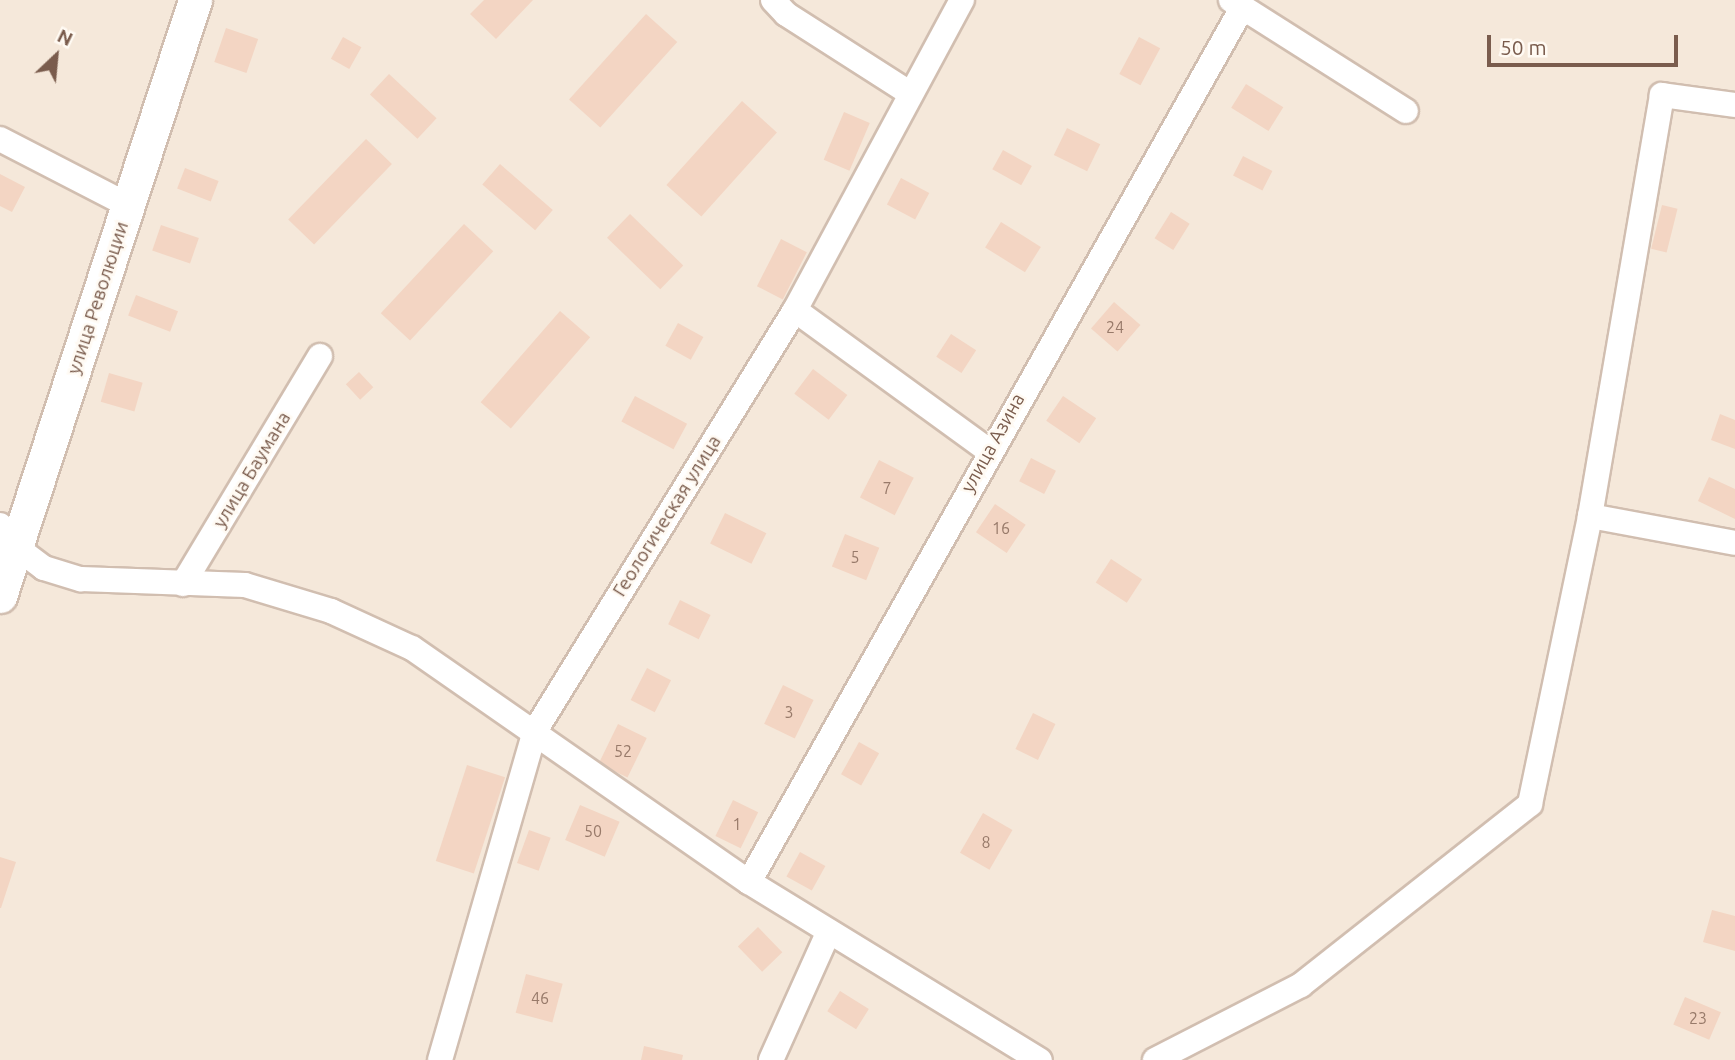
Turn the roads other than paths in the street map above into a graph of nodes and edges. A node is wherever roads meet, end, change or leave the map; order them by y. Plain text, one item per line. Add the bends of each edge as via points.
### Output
1 (195, 0) edge
2 (773, 0) edge
3 (962, 0) edge
4 (1236, 4) edge
5 (911, 94) junction
6 (1735, 105) edge
7 (1406, 111) dead end
8 (0, 139) edge
9 (128, 205) junction
10 (795, 310) junction
11 (320, 356) dead end
12 (989, 450) junction
13 (1590, 516) junction
14 (8, 536) edge
15 (1735, 543) edge
16 (183, 584) junction
17 (0, 596) edge
18 (535, 731) junction
19 (749, 882) junction
20 (829, 931) junction
21 (440, 1060) edge
22 (771, 1060) edge
23 (1040, 1060) edge
24 (1155, 1060) edge

1 - 9 street, улица Революции
2 - 5 street
3 - 5 street, Геологическая улица
4 - 7 street
4 - 12 street, улица Азина
5 - 10 street, Геологическая улица
6 - 13 street via 1662,95
8 - 9 street
9 - 14 street, улица Революции
10 - 12 street
10 - 18 street, Геологическая улица
11 - 16 street, улица Баумана
12 - 19 street, улица Азина
13 - 15 street
13 - 24 street via 1530,803 1301,985
14 - 16 street via 44,568 81,579
14 - 17 street, улица Революции
16 - 18 street via 245,585 331,611 412,648
18 - 19 street
18 - 21 street, Геологическая улица
19 - 20 street
20 - 22 street
20 - 23 street

